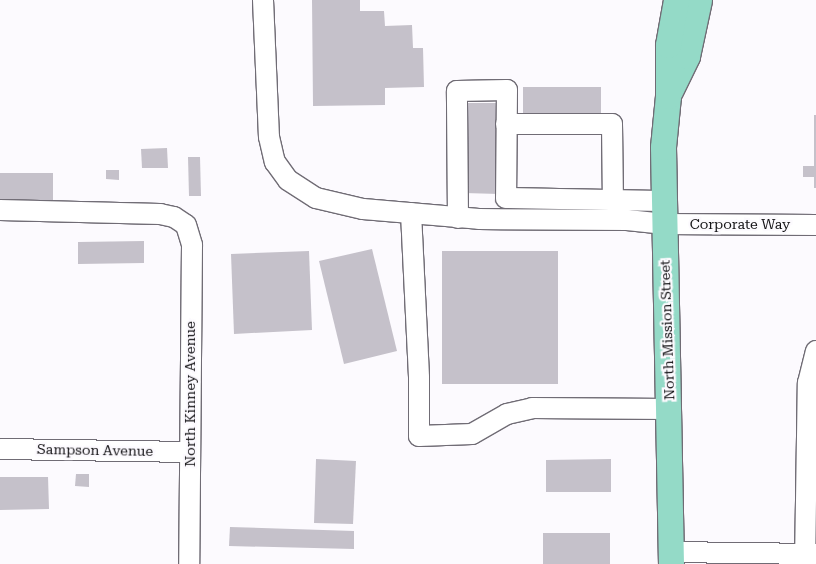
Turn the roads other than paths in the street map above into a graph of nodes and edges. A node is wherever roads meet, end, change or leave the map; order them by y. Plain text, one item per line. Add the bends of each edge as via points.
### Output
1 (264, 0) edge
2 (676, 0) edge
3 (699, 0) edge
4 (668, 96) junction
5 (506, 124) junction
6 (613, 201) junction
7 (0, 210) edge
8 (663, 213) junction
9 (411, 214) junction
10 (458, 218) junction
11 (816, 225) edge
12 (816, 351) edge
13 (669, 409) junction
14 (0, 449) edge
15 (190, 452) junction
16 (809, 557) edge
17 (671, 558) edge
18 (190, 564) edge

1 - 9 street via 269,136 275,162 288,180 316,198 363,209
2 - 4 main road, North Mission Street via 668,45
3 - 4 main road, North Mission Street via 687,56
4 - 8 main road, North Mission Street via 663,135
5 - 6 street via 506,198
5 - 6 street via 612,124
5 - 10 street via 506,90 457,91
6 - 8 street
7 - 15 street, North Kinney Avenue via 160,214 174,217 186,225 192,245
8 - 10 street via 627,220
8 - 11 street, Corporate Way
8 - 13 main road, North Mission Street
9 - 10 street
9 - 13 street via 419,436 472,434 507,414 532,408
12 - 16 street via 808,383
13 - 17 main road, North Mission Street
14 - 15 street, Sampson Avenue
15 - 18 street, North Kinney Avenue
16 - 17 street

